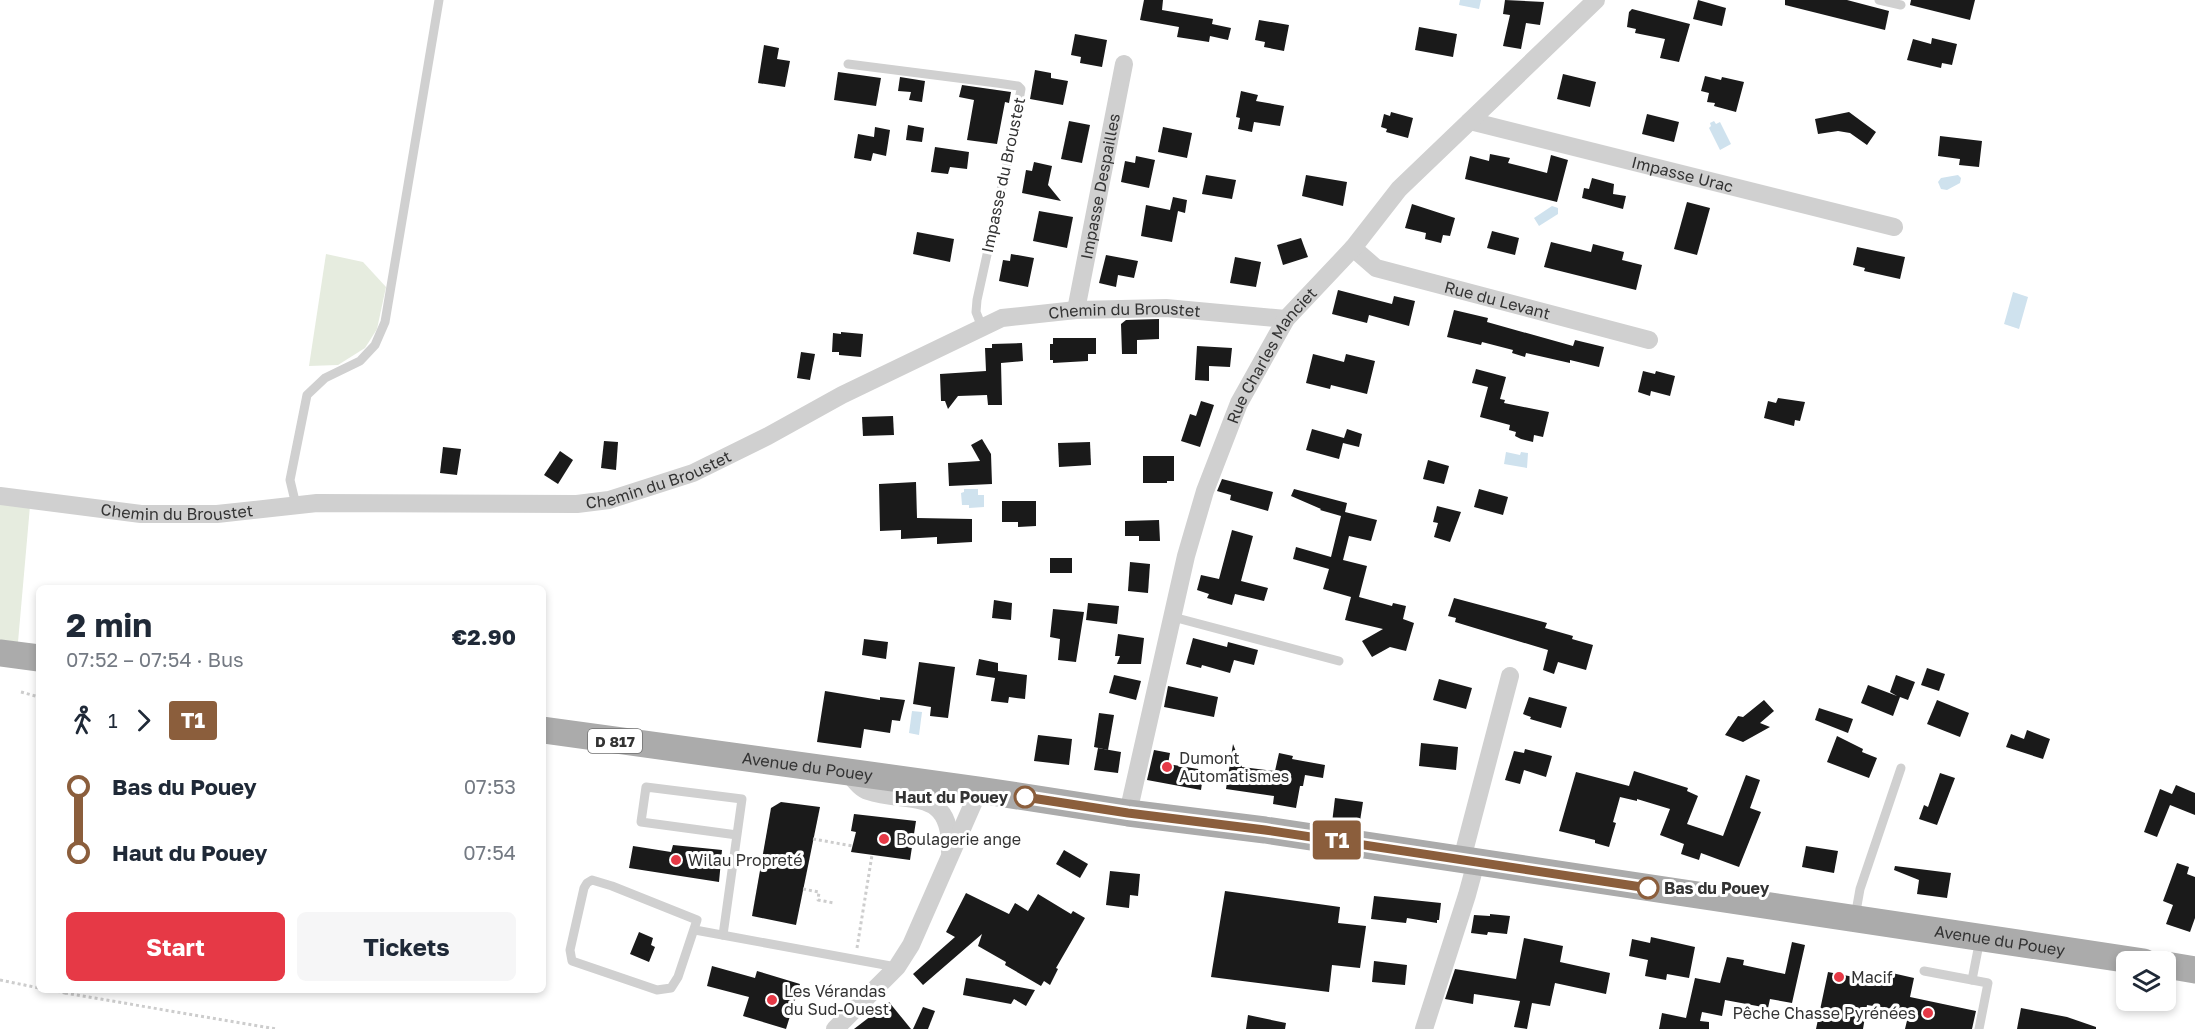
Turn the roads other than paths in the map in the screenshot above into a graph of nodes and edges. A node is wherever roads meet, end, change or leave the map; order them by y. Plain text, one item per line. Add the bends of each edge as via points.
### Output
1 (439, 0) edge
2 (1596, 0) edge
3 (1879, 0) edge
4 (1901, 5) dead end
5 (848, 64) dead end
6 (1124, 64) dead end
7 (1470, 121) junction
8 (1894, 227) dead end
9 (1353, 248) junction
10 (1076, 310) junction
11 (1286, 319) junction
12 (982, 327) junction
13 (1649, 340) dead end
14 (0, 496) edge
15 (296, 505) junction
16 (1173, 617) junction
17 (0, 653) edge
18 (36, 658) edge
19 (1339, 661) dead end
20 (1510, 676) dead end
21 (546, 730) edge
22 (1901, 768) dead end
23 (847, 772) junction
24 (979, 790) junction
25 (1128, 813) junction
26 (737, 834) junction
27 (950, 855) junction
28 (1469, 860) junction
29 (1855, 919) junction
30 (695, 930) junction
31 (723, 935) junction
32 (1980, 937) junction
33 (2116, 958) edge
34 (897, 967) junction
35 (2176, 967) edge
36 (2195, 970) edge
37 (1924, 971) dead end
38 (1972, 980) junction
39 (835, 1029) edge
40 (1424, 1029) edge
41 (1979, 1029) edge

1 - 15 lane via 385,322 375,345 360,361 325,378 307,394 290,480
2 - 7 street, Rue Charles Manciet
3 - 4 lane
5 - 12 lane, Impasse du Broustet via 1021,89 977,300 976,312
6 - 10 street, Impasse Despailles
7 - 8 street, Impasse Urac
7 - 9 street, Rue Charles Manciet via 1399,189
9 - 11 street, Rue Charles Manciet
9 - 13 street, Rue du Levant via 1376,268
10 - 11 street, Chemin du Broustet via 1166,308
10 - 12 street, Chemin du Broustet via 1002,318
11 - 16 street, Rue Charles Manciet via 1239,403 1205,491
12 - 15 street, Chemin du Broustet via 842,394 693,473 609,500 577,504
14 - 15 street, Chemin du Broustet via 141,514 218,514
16 - 19 lane
16 - 25 street, Rue Charles Manciet
17 - 18 main road
20 - 28 street
21 - 23 main road, Avenue du Pouey / D 817
22 - 29 lane via 1860,889
23 - 24 main road, Avenue du Pouey / D 817
23 - 27 street via 865,791 926,802 942,813 951,833
24 - 25 main road, Avenue du Pouey / D 817
24 - 27 street
25 - 28 main road, Avenue du Pouey / D 817
26 - 26 lane via 742,799 646,787 641,822
26 - 31 lane
27 - 34 street via 911,945
28 - 29 main road, Avenue du Pouey / D 817
28 - 40 street via 1467,895
29 - 32 main road, Avenue du Pouey / D 817
30 - 30 lane via 676,983 664,990 572,962 569,956 584,888 592,880 695,918
30 - 31 lane
31 - 34 lane
32 - 33 main road, Avenue du Pouey / D 817
32 - 38 lane
34 - 39 street
35 - 36 main road
37 - 38 lane
38 - 41 lane via 1988,983

